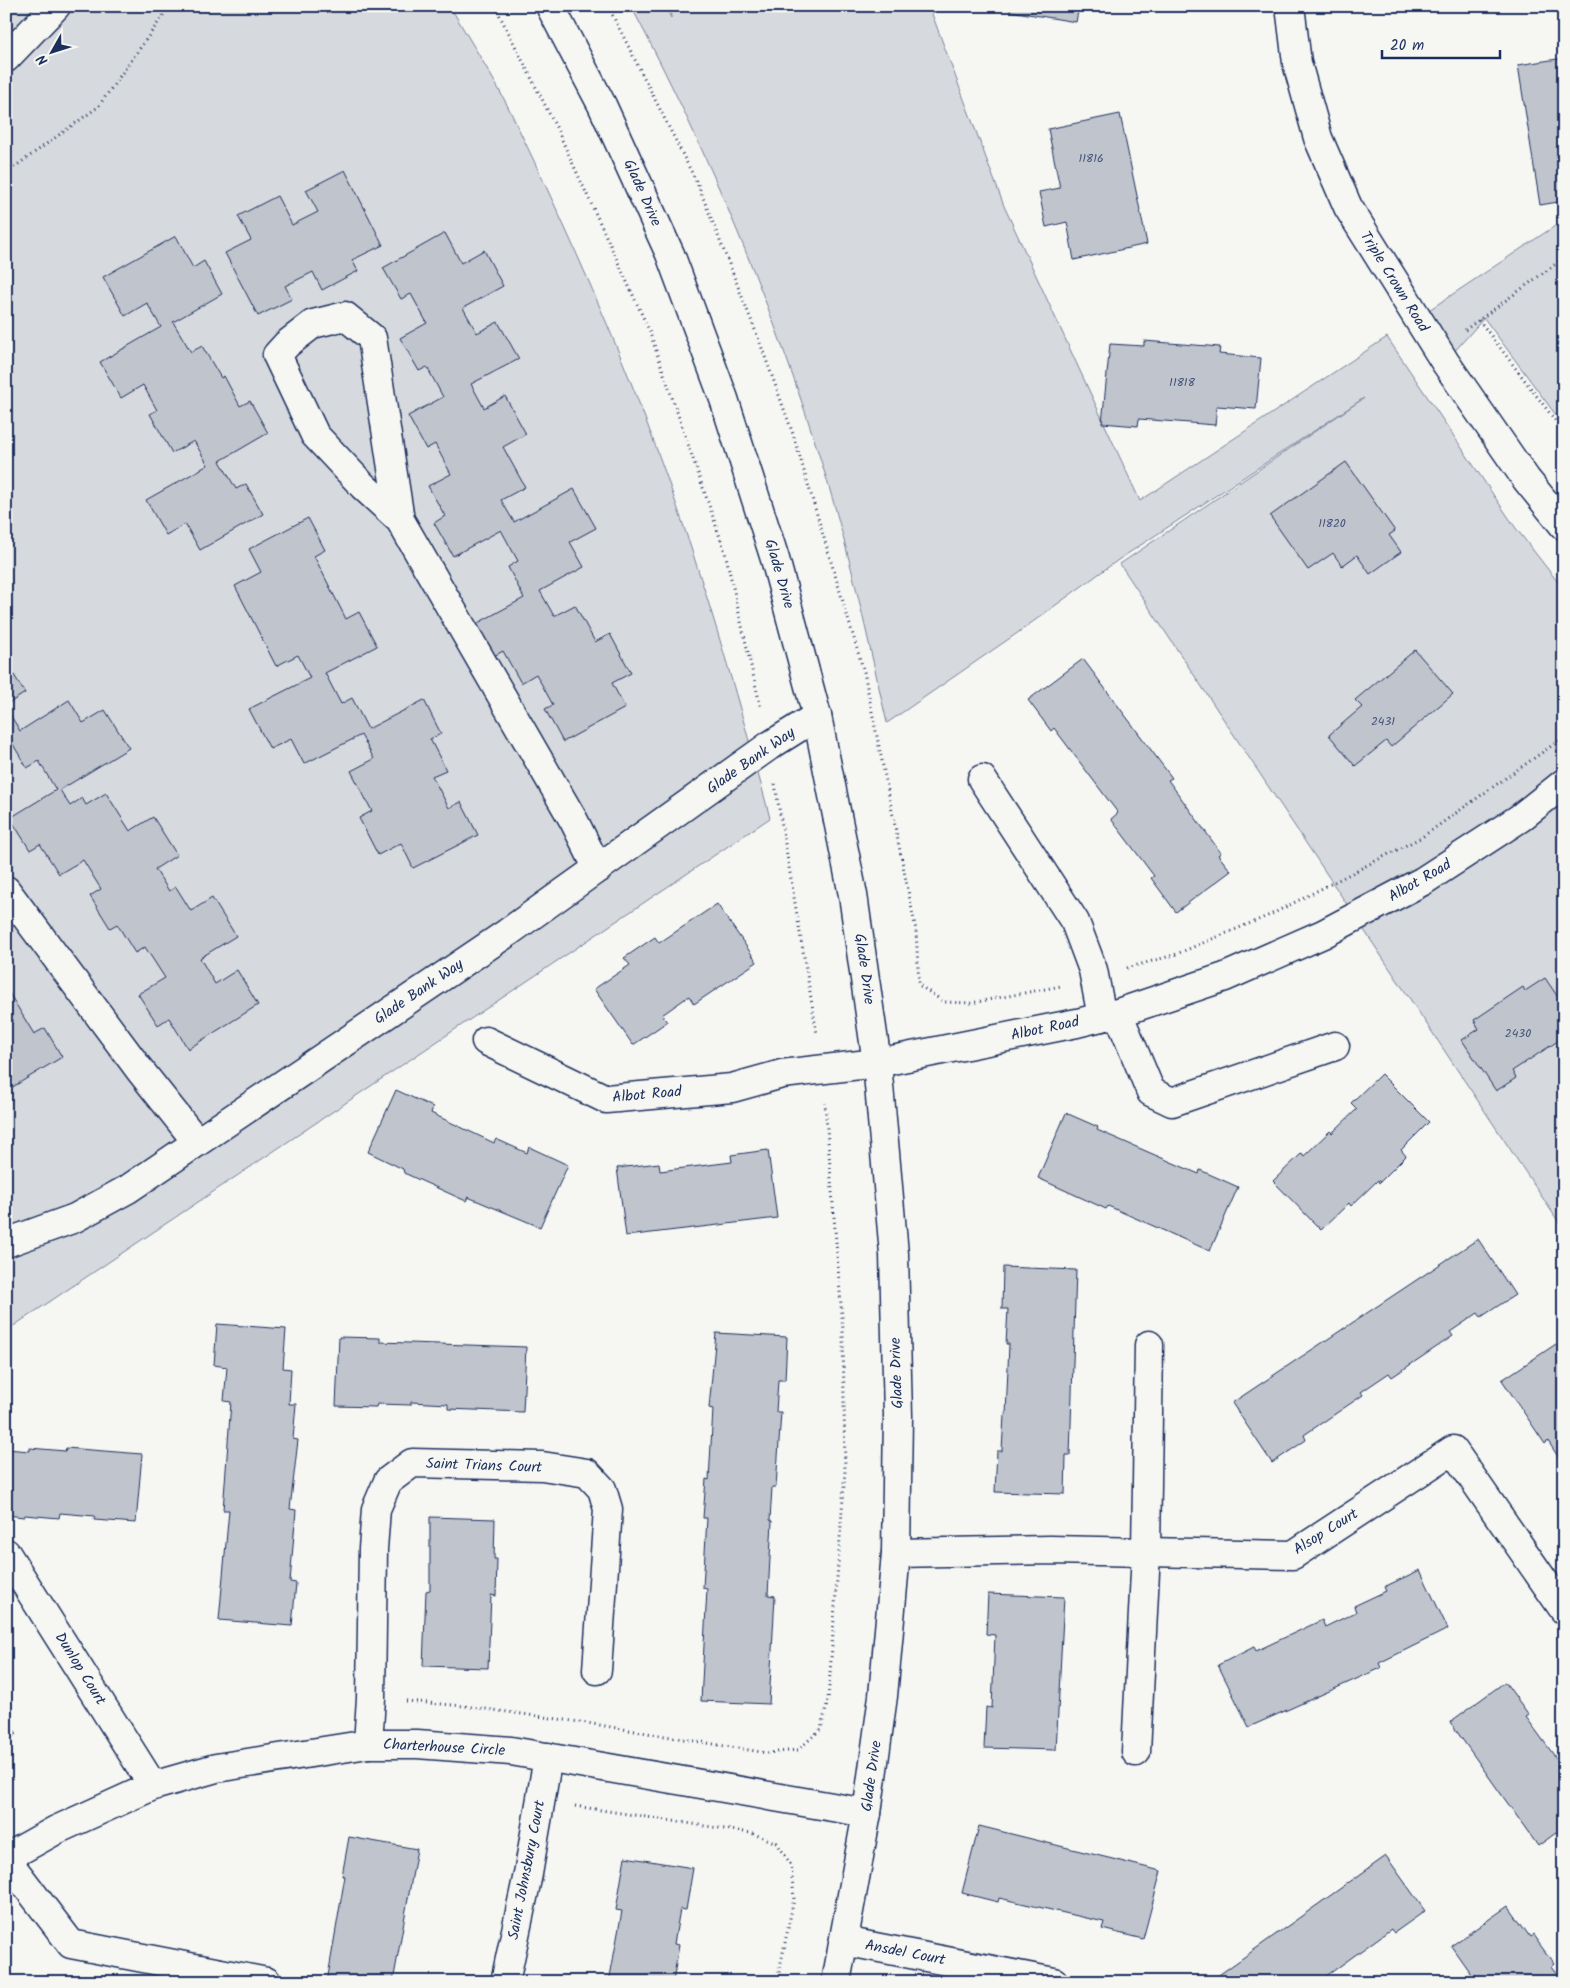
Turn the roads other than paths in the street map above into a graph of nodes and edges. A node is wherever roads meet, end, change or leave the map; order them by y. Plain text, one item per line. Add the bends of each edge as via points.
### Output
1 (56, 6) edge
2 (550, 6) edge
3 (1290, 6) edge
4 (6, 58) edge
5 (400, 520) junction
6 (1564, 526) edge
7 (817, 716) junction
8 (982, 779) dead end
9 (1564, 783) edge
10 (598, 869) junction
11 (6, 890) edge
12 (1110, 1015) junction
13 (486, 1041) dead end
14 (1335, 1046) dead end
15 (877, 1063) junction
16 (197, 1142) junction
17 (6, 1243) edge
18 (1148, 1344) dead end
19 (6, 1552) edge
20 (1146, 1552) junction
21 (896, 1553) junction
22 (1564, 1610) edge
23 (598, 1670) dead end
24 (368, 1744) junction
25 (1136, 1752) dead end
26 (548, 1757) junction
27 (153, 1786) junction
28 (868, 1813) junction
29 (6, 1858) edge
30 (844, 1941) junction
31 (267, 1982) edge
32 (505, 1982) edge
33 (836, 1982) edge
34 (1054, 1982) edge

1 - 4 street
2 - 7 street, Glade Drive via 614,132 670,254 708,354 775,559
3 - 6 street, Triple Crown Road via 1296,63 1318,138 1348,207 1437,351 1526,479
5 - 5 street via 315,435 277,355 313,324 345,316 372,338
5 - 10 street via 574,821
7 - 10 street, Glade Bank Way via 769,746
7 - 15 street, Glade Drive via 853,895
8 - 12 street via 1075,922
9 - 12 street, Albot Road via 1520,818 1423,881 1323,934 1225,977
10 - 16 street, Glade Bank Way
11 - 16 street
12 - 14 street via 1151,1092 1172,1102
12 - 15 street, Albot Road
13 - 15 street, Albot Road via 606,1099 732,1088 782,1074
15 - 21 street, Glade Drive via 894,1254 898,1416
16 - 17 street, Glade Bank Way via 128,1189 82,1214
18 - 20 street
19 - 27 street, Dunlop Court
20 - 21 street, Alsop Court
20 - 22 street, Alsop Court via 1293,1555 1453,1450
20 - 25 street
21 - 28 street, Glade Drive
23 - 24 street, Saint Trians Court via 608,1509 602,1489 587,1473 542,1466 412,1464 388,1481 376,1509
24 - 26 street, Charterhouse Circle via 432,1745
24 - 27 street, Charterhouse Circle via 216,1768
26 - 28 street, Charterhouse Circle
26 - 32 street, Saint Johnsbury Court
27 - 29 street, Charterhouse Circle via 56,1830
28 - 30 street, Glade Drive
29 - 31 street via 71,1944
30 - 33 street, Glade Drive
30 - 34 street, Ansdel Court

